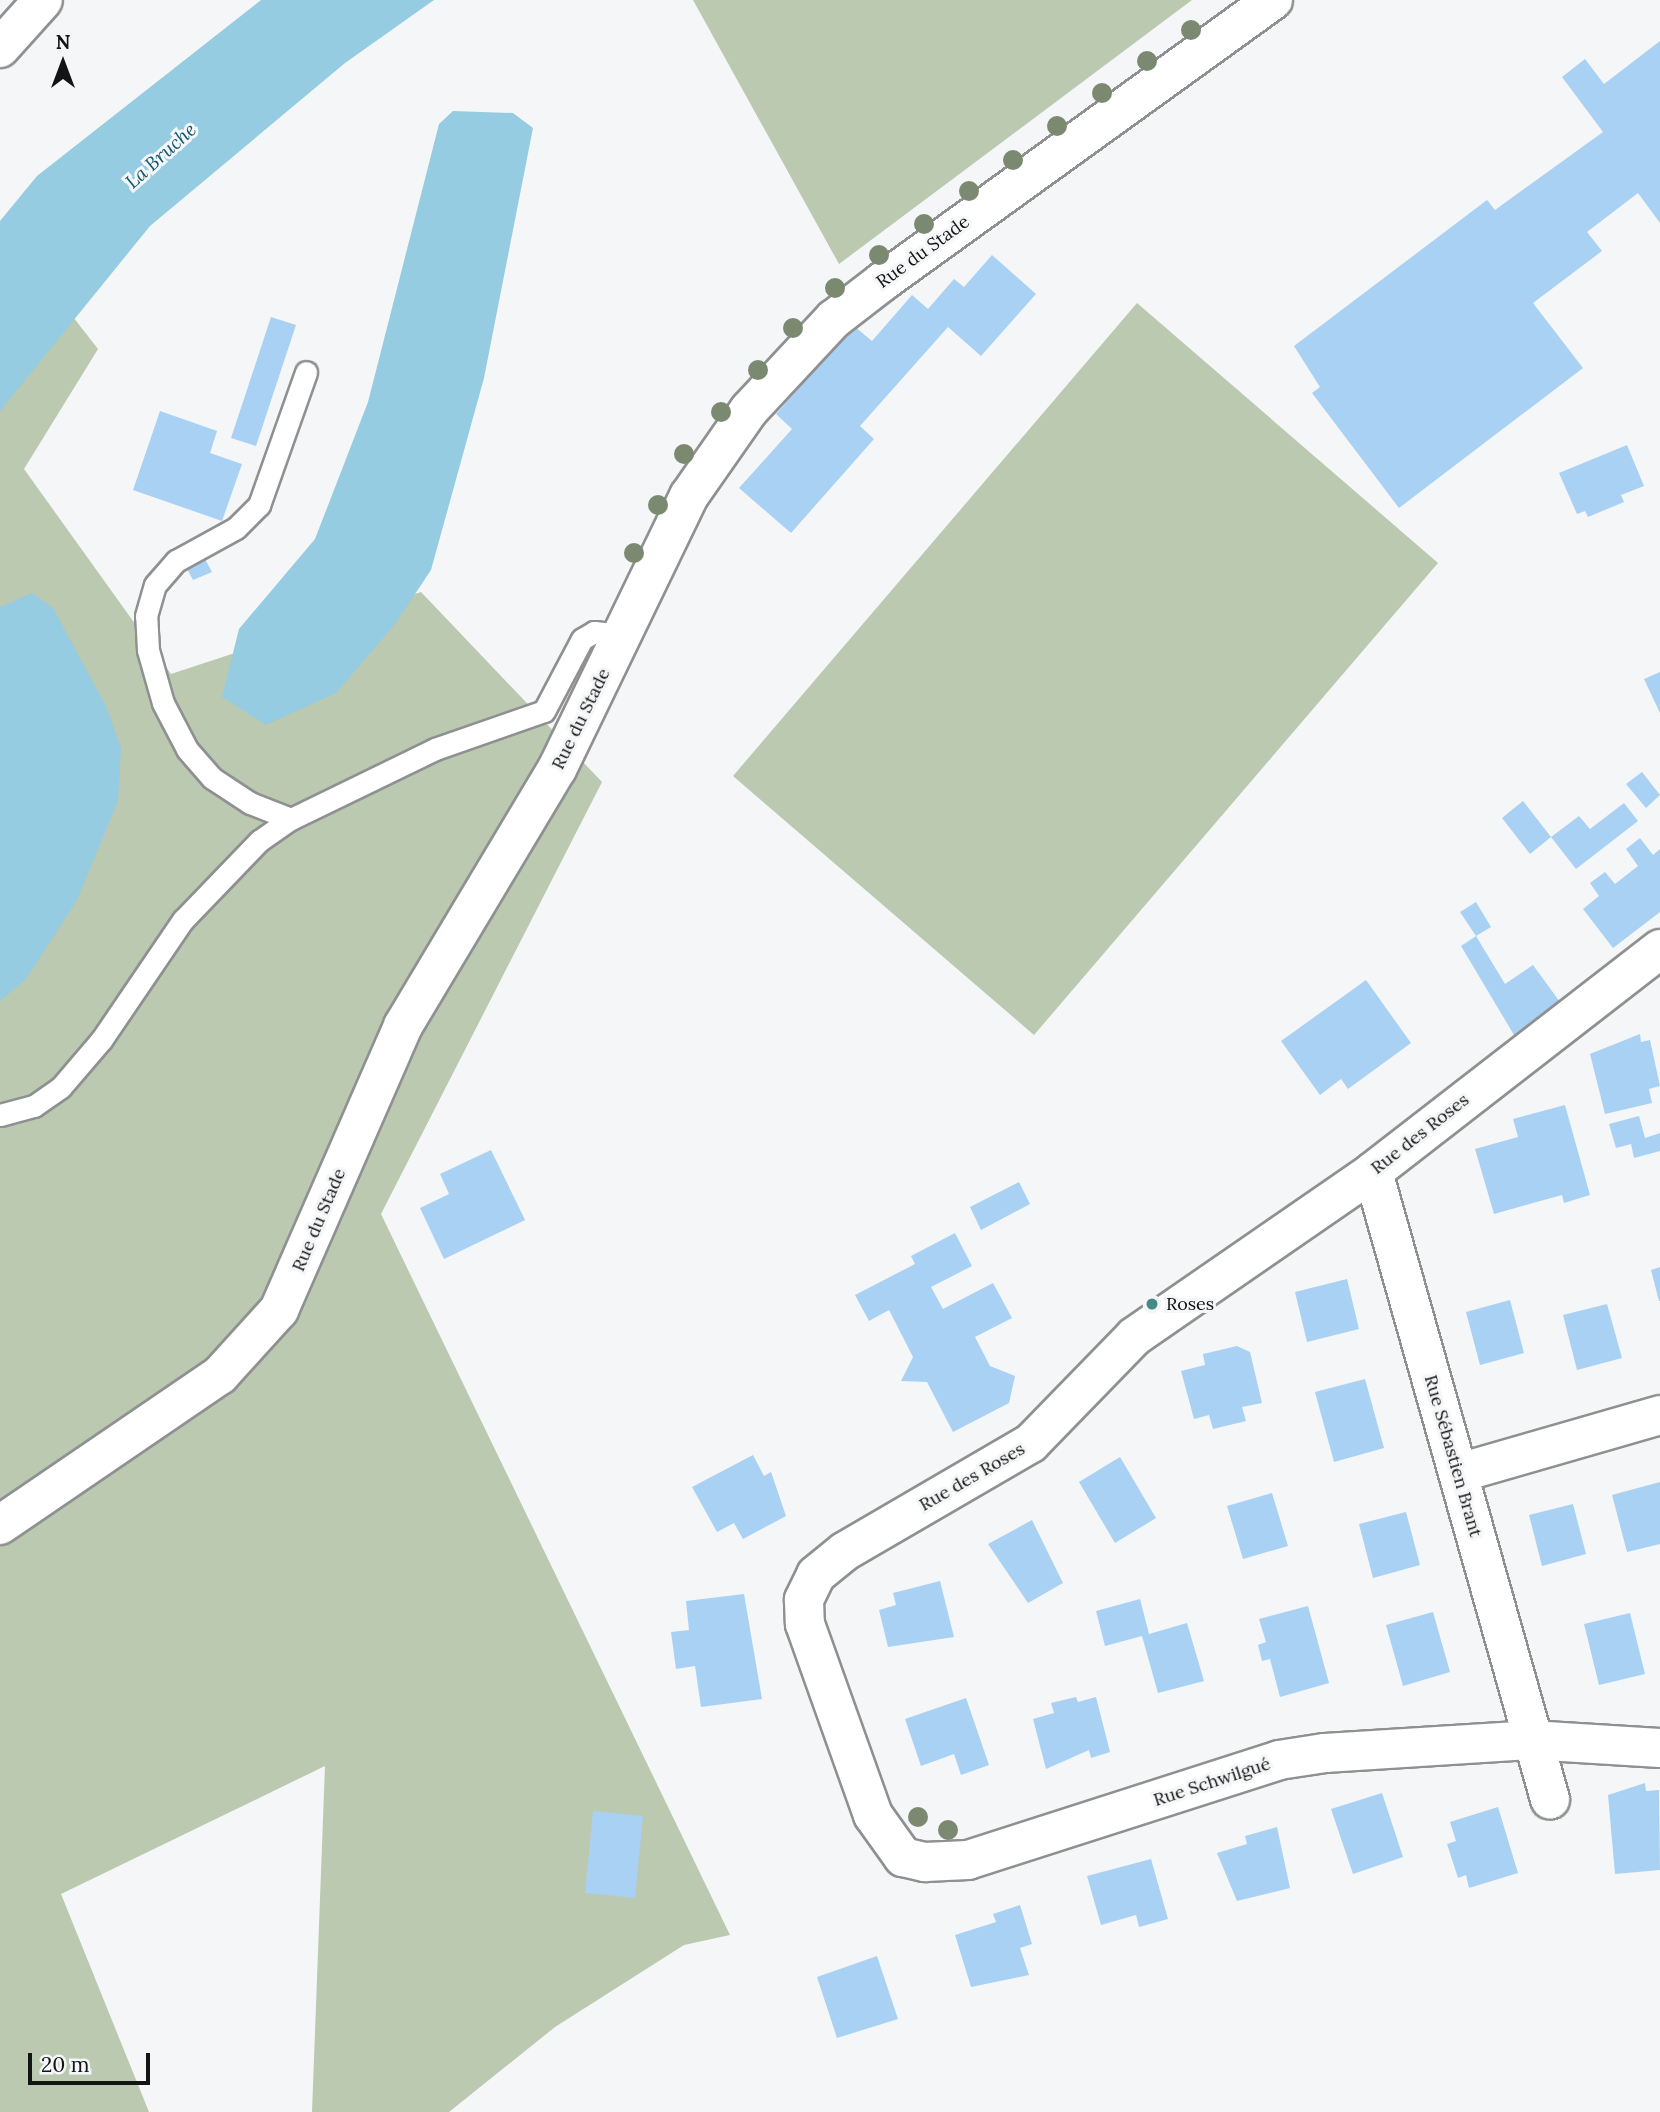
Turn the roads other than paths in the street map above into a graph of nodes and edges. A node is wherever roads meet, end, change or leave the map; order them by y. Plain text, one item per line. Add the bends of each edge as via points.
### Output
1 (43, 0) edge
2 (1273, 0) edge
3 (0, 48) edge
4 (306, 372) dead end
5 (622, 635) junction
6 (291, 819) junction
7 (1660, 949) edge
8 (0, 1115) edge
9 (1373, 1172) junction
10 (1660, 1415) edge
11 (1459, 1473) junction
12 (0, 1525) edge
13 (1530, 1740) junction
14 (1660, 1748) edge
15 (1550, 1799) dead end
16 (904, 1857) joint

1 - 3 street
2 - 5 street, Rue du Stade via 834,320 717,452
4 - 6 lane via 259,505 236,528 176,561 155,585 146,616 148,650 163,703 187,749 212,778 250,803
5 - 6 lane via 594,632 582,639 544,711 435,749
5 - 12 street, Rue du Stade via 556,769 403,1026 301,1266 261,1337 220,1376
6 - 8 lane via 219,878 61,1087 34,1106
7 - 9 street, Rue des Roses
9 - 11 street, Rue Sébastien Brant
9 - 16 street, Rue des Roses via 1134,1337 1031,1443 816,1575 804,1600 805,1624 873,1815
10 - 11 street
11 - 13 street, Rue Sébastien Brant
13 - 14 street, Rue Schwilgué
13 - 15 street, Rue Sébastien Brant
13 - 16 street, Rue Schwilgué via 1279,1760 968,1860

